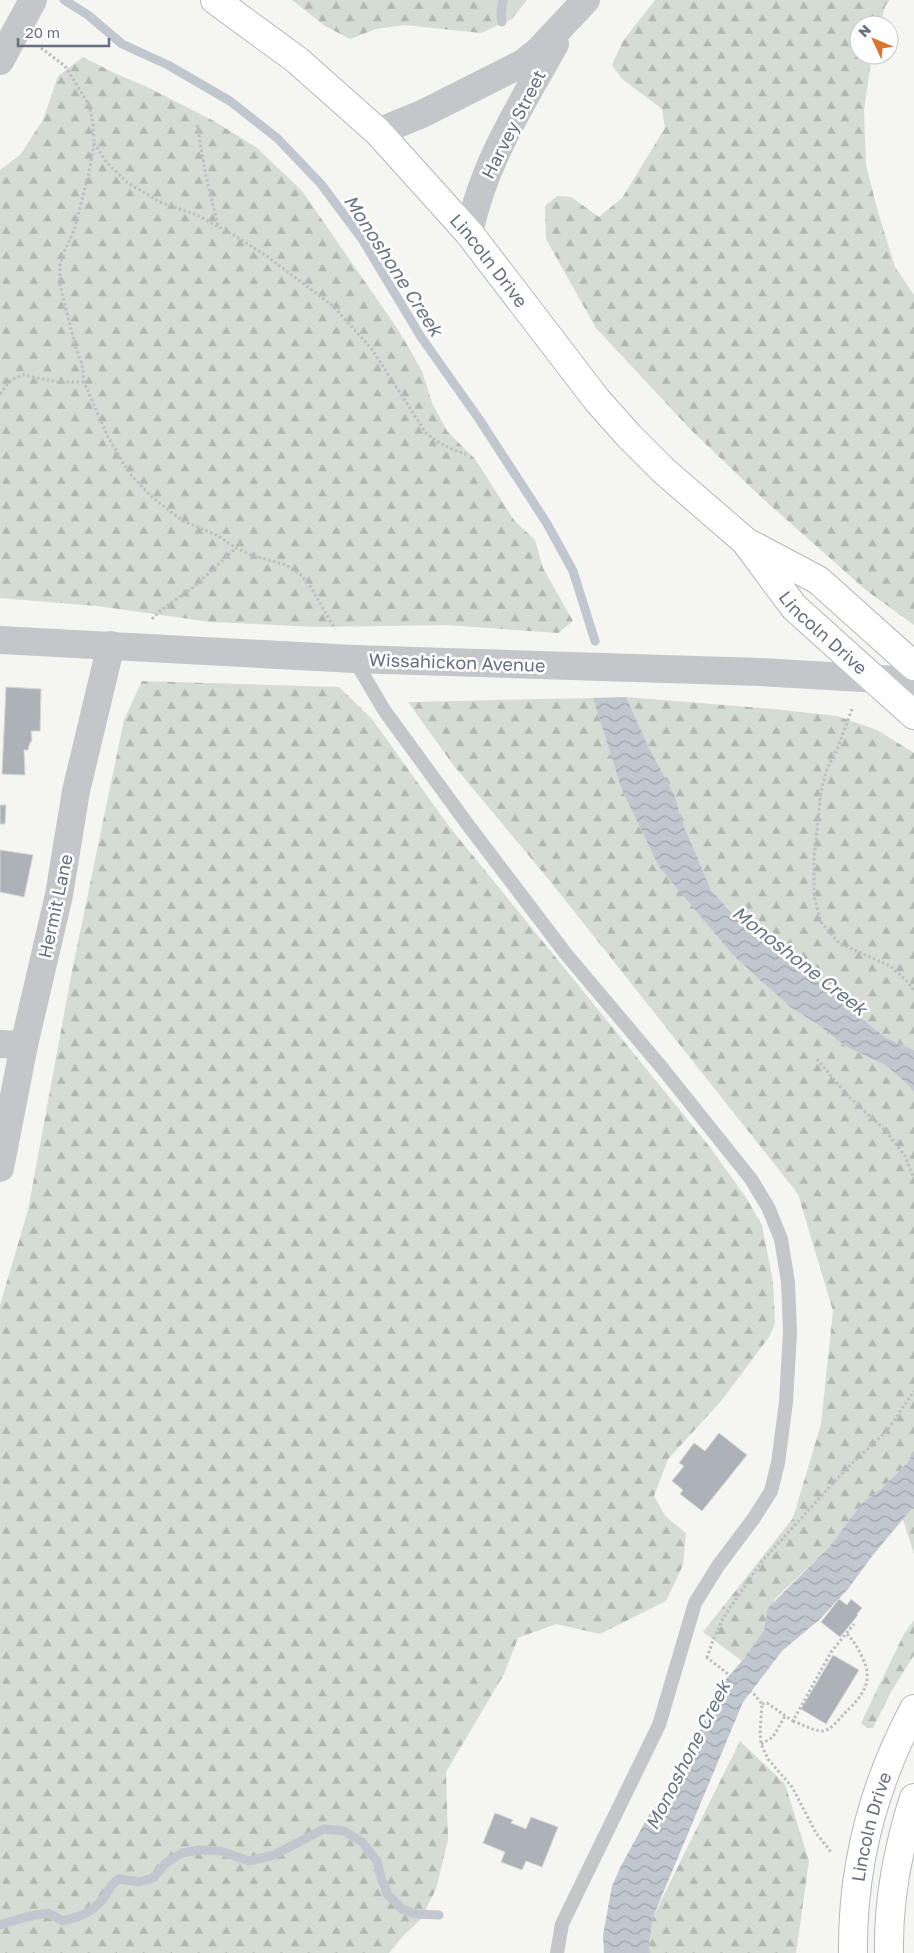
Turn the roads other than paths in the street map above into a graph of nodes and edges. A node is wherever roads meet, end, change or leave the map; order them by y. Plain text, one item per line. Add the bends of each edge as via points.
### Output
1 (34, 0) edge
2 (215, 0) edge
3 (578, 10) edge
4 (0, 61) edge
5 (378, 132) junction
6 (469, 233) junction
7 (745, 541) junction
8 (0, 640) edge
9 (111, 645) junction
10 (354, 659) junction
11 (914, 666) edge
12 (875, 679) junction
13 (914, 681) edge
14 (914, 715) edge
15 (12, 1044) edge
16 (0, 1168) edge
17 (914, 1709) edge
18 (914, 1798) edge
19 (557, 1953) edge
20 (853, 1953) edge
21 (889, 1953) edge

1 - 4 street, bridge
2 - 5 main road, Lincoln Drive via 297,60
3 - 5 street, Harvey Street via 523,63 422,114
3 - 6 street, Harvey Street via 495,152
5 - 6 main road, Lincoln Drive
6 - 7 main road, Lincoln Drive via 628,436
7 - 11 main road, Lincoln Drive via 818,580
7 - 12 main road, Lincoln Drive via 794,607
8 - 9 street, Wissahickon Avenue
9 - 10 street, Wissahickon Avenue
9 - 15 street, Hermit Lane via 76,791 59,894
10 - 12 street, Wissahickon Avenue via 760,672
10 - 19 lane via 390,718 468,826 560,946 751,1179 768,1207 781,1239 788,1282 790,1332 786,1402 771,1491 695,1603 659,1725 562,1924
12 - 13 street, Wissahickon Avenue
12 - 14 main road, Lincoln Drive
15 - 16 street, Hermit Lane
17 - 20 main road, Lincoln Drive via 897,1742 873,1807 856,1893
18 - 21 main road, Lincoln Drive via 898,1857

